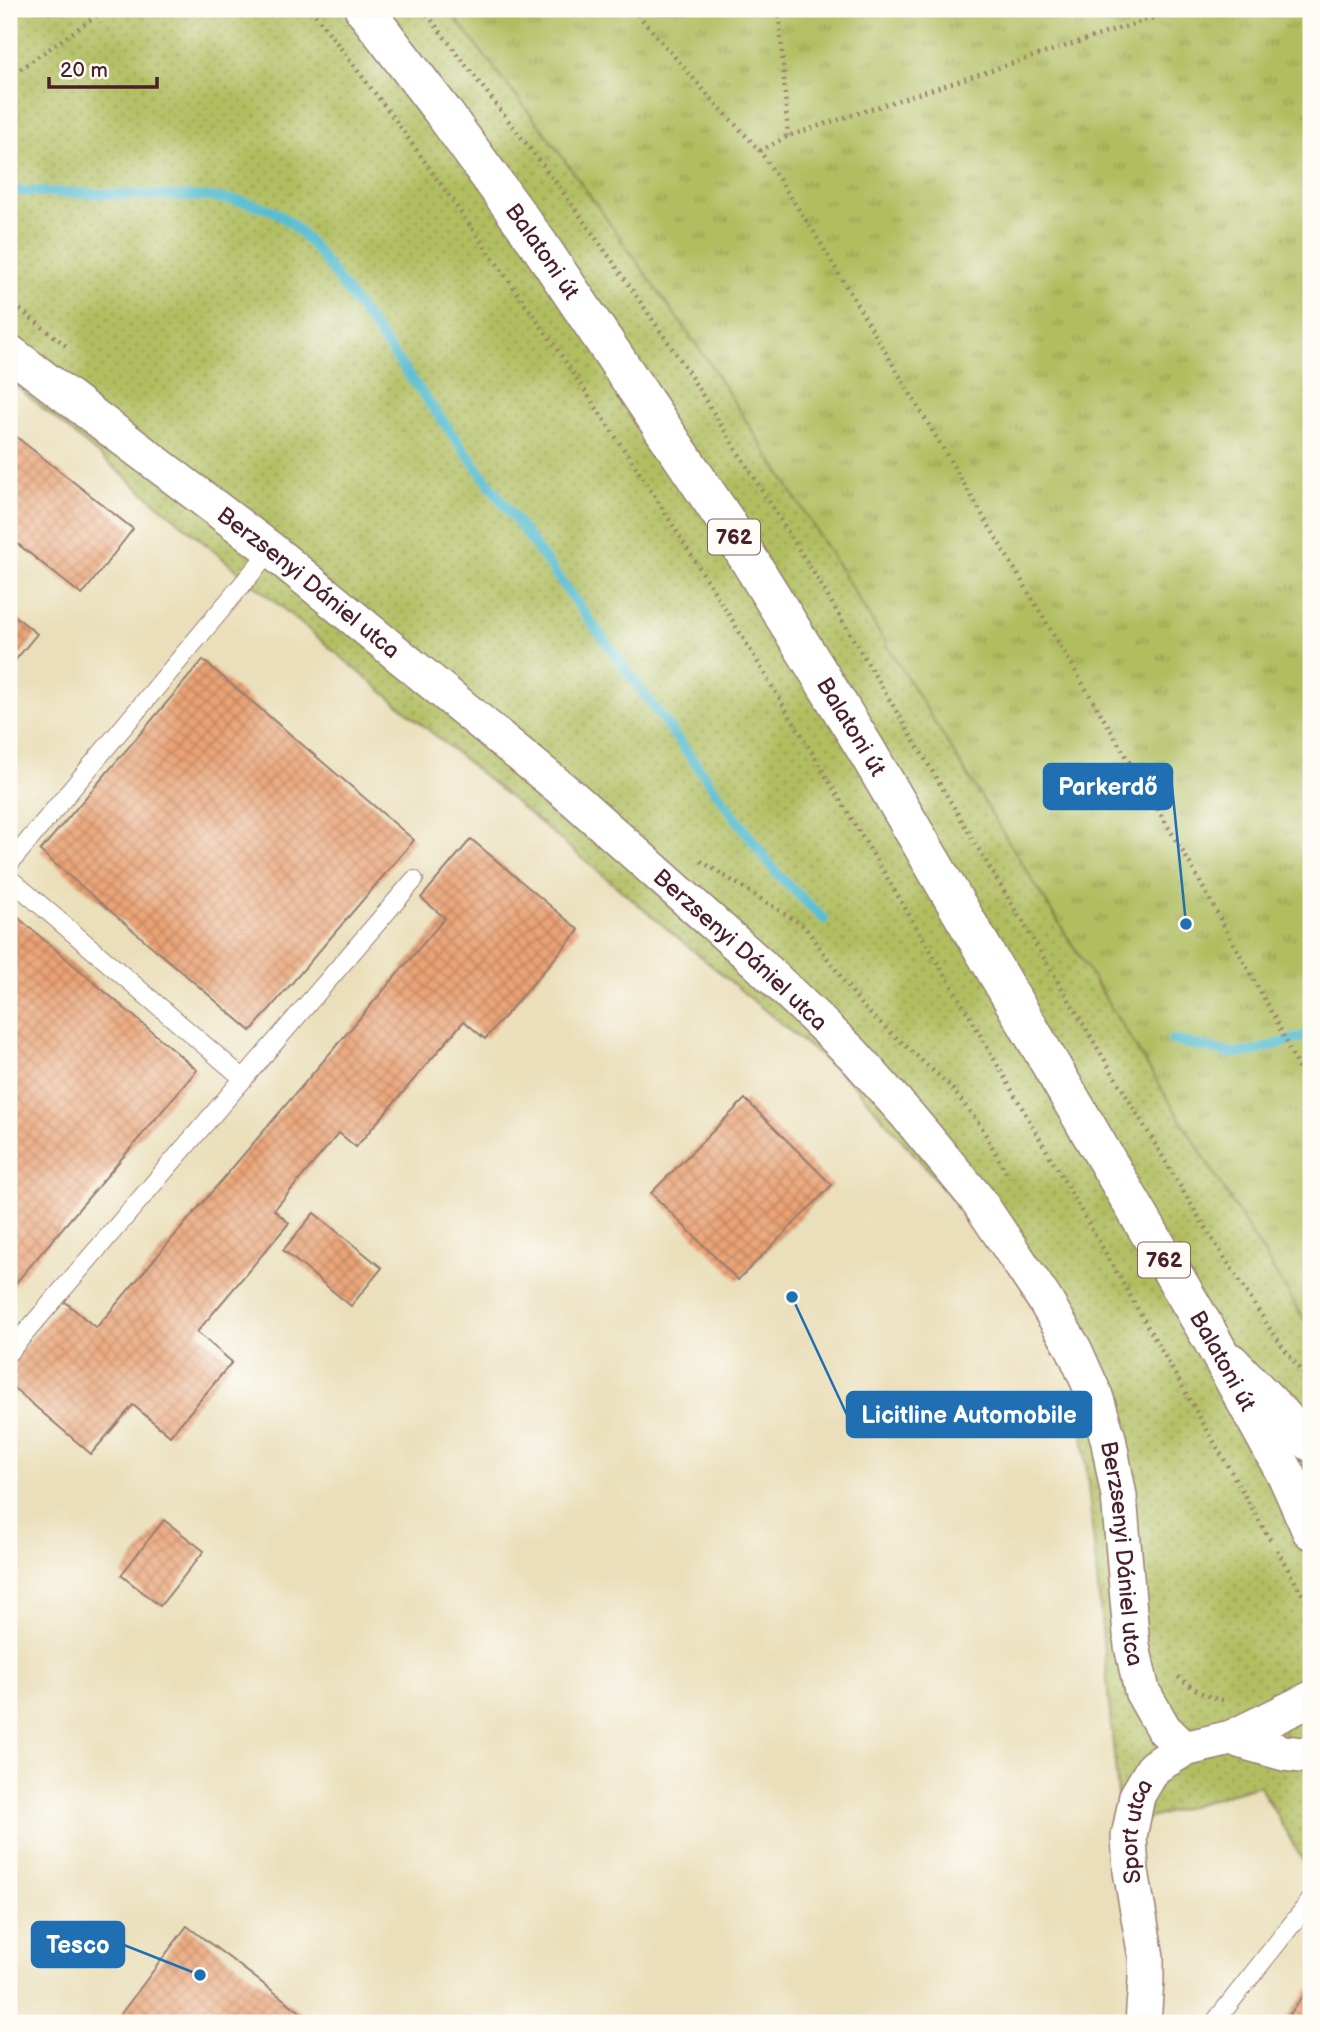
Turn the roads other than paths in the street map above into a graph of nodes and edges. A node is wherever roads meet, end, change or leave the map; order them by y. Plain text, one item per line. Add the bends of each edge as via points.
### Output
1 (364, 9) edge
2 (9, 352) edge
3 (271, 550) junction
4 (9, 864) edge
5 (9, 878) edge
6 (414, 880) dead end
7 (244, 1079) junction
8 (1212, 1340) junction
9 (9, 1352) edge
10 (1311, 1444) edge
11 (1288, 1478) junction
12 (1311, 1509) edge
13 (1311, 1530) edge
14 (1311, 1699) edge
15 (1231, 1738) junction
16 (1184, 1749) junction
17 (1311, 1756) edge
18 (1311, 1900) edge
19 (1143, 2023) edge
20 (1214, 2023) edge

1 - 8 main road, Balatoni út / 762 via 540,246 723,519 865,748
2 - 3 street, Berzsenyi Dániel utca
3 - 4 lane
3 - 16 street, Berzsenyi Dániel utca via 574,799 757,962 853,1054 977,1199 1043,1297 1095,1396 1119,1496 1132,1646 1142,1691 1163,1728
5 - 7 lane
6 - 7 lane
7 - 9 lane
8 - 10 street
8 - 11 main road, Balatoni út / 762
11 - 12 main road, Balatoni út / 762
11 - 13 main road, Balatoni út / 762
14 - 15 street, Sport utca
15 - 16 street, Sport utca
15 - 17 street
16 - 19 street, Sport utca via 1154,1767 1137,1796 1129,1837 1146,1956
18 - 20 lane

